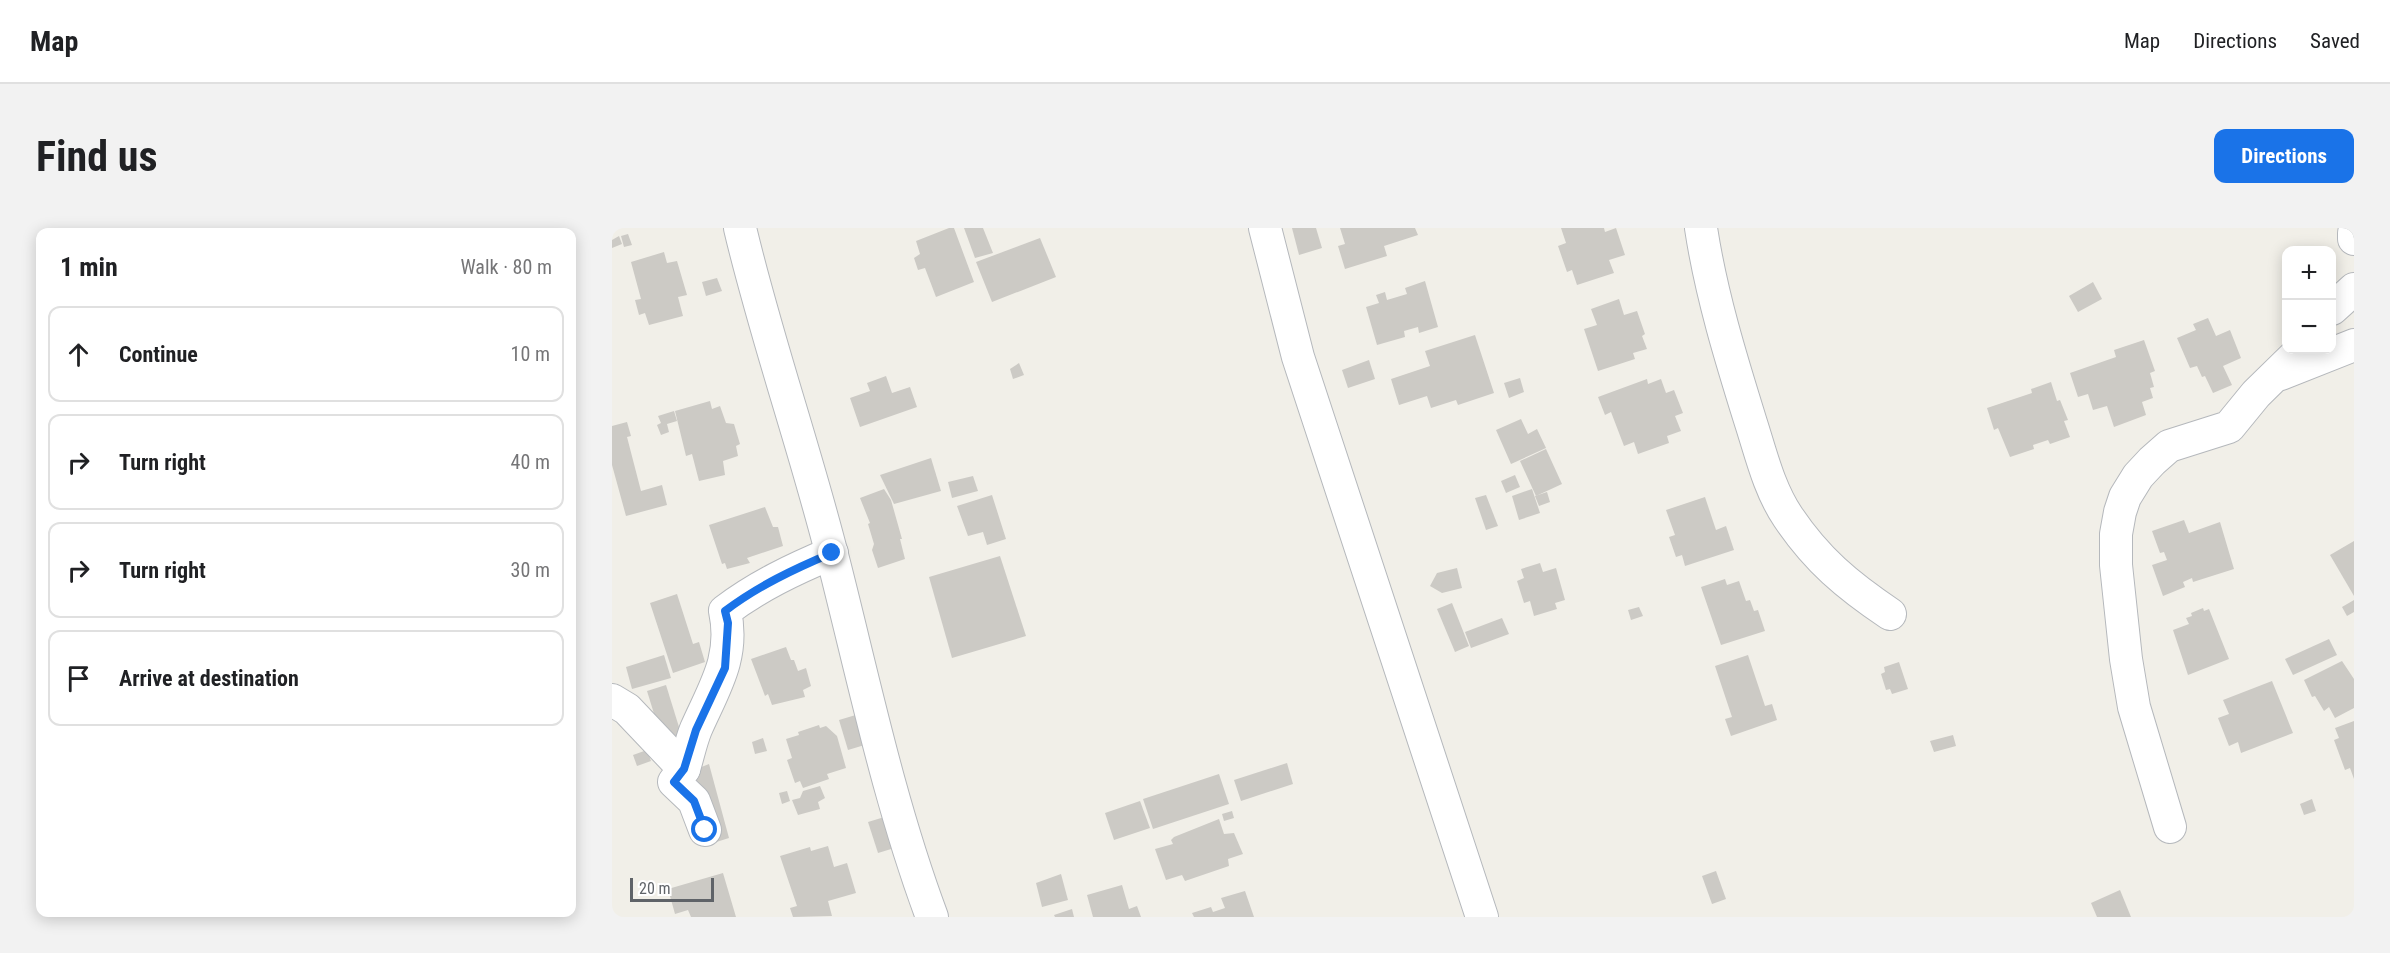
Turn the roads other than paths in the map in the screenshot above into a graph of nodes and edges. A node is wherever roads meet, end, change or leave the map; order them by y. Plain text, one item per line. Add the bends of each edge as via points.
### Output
1 (740, 228) edge
2 (1265, 228) edge
3 (1701, 228) edge
4 (2354, 233) edge
5 (2354, 239) edge
6 (2354, 289) edge
7 (2336, 305) edge
8 (2354, 345) edge
9 (2297, 354) edge
10 (2277, 375) junction
11 (832, 553) junction
12 (1890, 614) dead end
13 (612, 700) edge
14 (684, 769) junction
15 (2170, 827) dead end
16 (705, 830) dead end
17 (932, 917) edge
18 (1482, 917) edge

1 - 11 street via 756,299
2 - 18 street via 1298,357
3 - 12 street via 1733,367 1767,473 1786,515 1846,584
4 - 5 street
6 - 7 street
8 - 10 street
9 - 10 street
10 - 15 street via 2229,428 2169,446 2138,476 2120,512 2116,565 2126,659 2134,707
11 - 14 street via 746,595 725,611 725,668 696,730
11 - 17 street via 866,698
13 - 14 street via 627,709
14 - 16 street via 674,782 694,801

